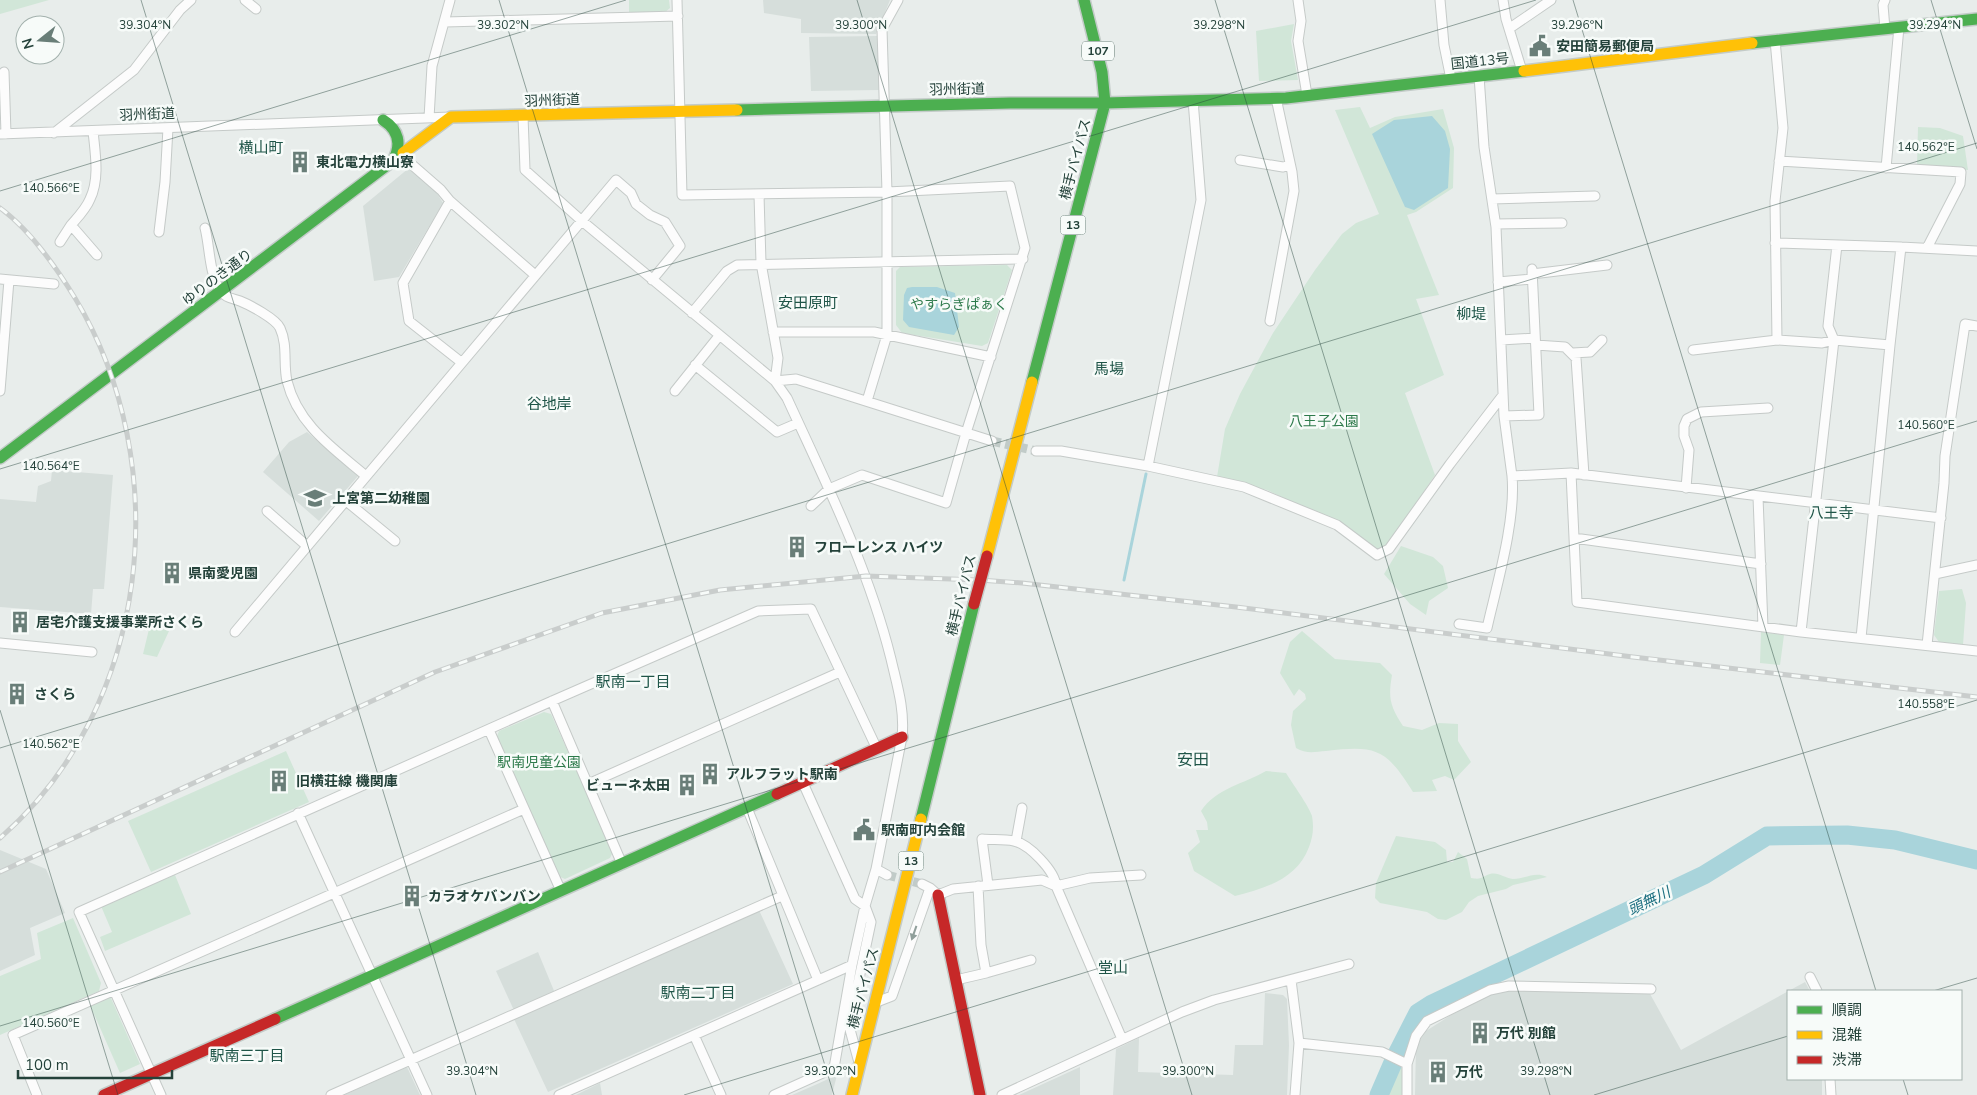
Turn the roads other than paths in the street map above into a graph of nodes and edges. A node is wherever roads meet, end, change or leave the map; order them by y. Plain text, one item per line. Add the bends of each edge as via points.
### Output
1 (191, 0) edge
2 (245, 0) edge
3 (450, 0) edge
4 (677, 0) edge
5 (898, 0) edge
6 (1084, 0) edge
7 (1298, 0) edge
8 (1440, 0) edge
9 (1503, 0) edge
10 (1551, 0) edge
11 (1885, 0) edge
12 (256, 9) dead end
13 (678, 16) junction
14 (1977, 19) edge
15 (445, 22) junction
16 (1898, 27) junction
17 (1510, 28) junction
18 (1885, 28) junction
19 (1775, 40) junction
20 (1522, 71) junction
21 (4, 72) dead end
22 (1480, 76) junction
23 (1452, 79) junction
24 (1307, 95) junction
25 (1276, 98) junction
26 (1193, 100) junction
27 (1105, 103) junction
28 (884, 106) junction
29 (681, 111) junction
30 (523, 116) junction
31 (451, 117) junction
32 (429, 118) junction
33 (383, 120) junction
34 (168, 128) junction
35 (93, 131) junction
36 (54, 133) junction
37 (3, 134) edge
38 (402, 156) junction
39 (1240, 160) dead end
40 (1779, 161) junction
41 (392, 163) junction
42 (1290, 165) junction
43 (1886, 168) junction
44 (887, 192) junction
45 (759, 195) junction
46 (1595, 196) dead end
47 (1492, 199) junction
48 (450, 201) junction
49 (582, 220) junction
50 (1562, 223) dead end
51 (1496, 224) junction
52 (71, 225) junction
53 (205, 228) dead end
54 (159, 232) dead end
55 (60, 242) dead end
56 (1775, 243) junction
57 (1837, 245) junction
58 (1901, 247) junction
59 (1927, 248) junction
60 (1977, 251) edge
61 (97, 255) dead end
62 (1023, 259) junction
63 (887, 261) junction
64 (761, 263) junction
65 (1607, 265) dead end
66 (1532, 274) junction
67 (535, 275) junction
68 (4, 279) edge
69 (652, 280) junction
70 (1498, 282) junction
71 (54, 284) dead end
72 (221, 292) junction
73 (692, 313) junction
74 (1270, 321) dead end
75 (1977, 326) edge
76 (773, 332) junction
77 (887, 335) junction
78 (719, 336) junction
79 (1501, 340) junction
80 (1602, 340) dead end
81 (1777, 340) junction
82 (1834, 340) junction
83 (1535, 342) junction
84 (1890, 345) junction
85 (1693, 350) dead end
86 (1573, 354) junction
87 (991, 357) junction
88 (461, 362) junction
89 (695, 365) junction
90 (775, 381) junction
91 (0, 391) edge
92 (675, 391) dead end
93 (1503, 394) junction
94 (868, 401) junction
95 (1768, 408) dead end
96 (1504, 416) junction
97 (798, 423) junction
98 (966, 433) junction
99 (992, 441) tunnel mouth
100 (1036, 451) tunnel mouth
101 (0, 458) edge
102 (1148, 466) junction
103 (1571, 474) junction
104 (1584, 475) junction
105 (366, 476) junction
106 (1512, 476) junction
107 (1686, 488) junction
108 (829, 489) junction
109 (1758, 497) junction
110 (345, 500) junction
111 (1816, 504) junction
112 (811, 506) dead end
113 (267, 511) dead end
114 (1874, 511) junction
115 (1940, 518) junction
116 (1574, 538) junction
117 (395, 542) dead end
118 (306, 546) junction
119 (1760, 564) junction
120 (1977, 565) edge
121 (1935, 574) junction
122 (1459, 624) dead end
123 (1763, 627) junction
124 (235, 632) dead end
125 (1801, 632) junction
126 (1862, 638) junction
127 (0, 643) edge
128 (1927, 645) junction
129 (92, 652) dead end
130 (1977, 652) edge
131 (840, 672) junction
132 (552, 701) junction
133 (489, 730) junction
134 (902, 737) junction
135 (877, 749) junction
136 (803, 783) junction
137 (588, 784) junction
138 (747, 808) junction
139 (1022, 808) dead end
140 (524, 809) junction
141 (298, 813) junction
142 (1016, 841) junction
143 (622, 864) junction
144 (876, 869) junction
145 (887, 875) tunnel mouth
146 (1142, 875) dead end
147 (983, 886) junction
148 (1056, 886) junction
149 (930, 889) junction
150 (561, 891) junction
151 (335, 893) junction
152 (782, 896) junction
153 (865, 906) junction
154 (1031, 960) dead end
155 (1349, 964) dead end
156 (852, 965) junction
157 (986, 973) junction
158 (372, 975) junction
159 (1810, 977) dead end
160 (818, 980) junction
161 (956, 980) junction
162 (1291, 980) junction
163 (1651, 989) dead end
164 (114, 990) junction
165 (1816, 990) edge
166 (874, 1004) junction
167 (694, 1035) junction
168 (1122, 1039) junction
169 (1300, 1043) junction
170 (411, 1059) junction
171 (1404, 1062) junction
172 (859, 1063) junction
173 (151, 1073) junction
174 (1830, 1080) edge
175 (37, 1095) edge
176 (104, 1095) edge
177 (161, 1095) edge
178 (332, 1095) edge
179 (427, 1095) edge
180 (559, 1095) edge
181 (721, 1095) edge
182 (774, 1095) edge
183 (852, 1095) edge
184 (980, 1095) edge
185 (1002, 1095) edge
186 (1295, 1095) edge
187 (1407, 1095) edge
188 (1831, 1095) edge

1 - 36 street via 134,70
2 - 12 street
3 - 15 street
4 - 13 street
5 - 28 street via 882,29
6 - 27 main road, 107 via 1102,72
7 - 24 street via 1301,22 1298,41
8 - 23 street via 1444,45
9 - 17 street
10 - 17 street
11 - 18 street
13 - 15 street
13 - 29 street
14 - 16 main road, 国道13号
15 - 32 street via 432,66
16 - 18 main road, 国道13号
16 - 43 street
17 - 20 street
18 - 19 main road, 国道13号
19 - 20 main road, 国道13号
19 - 40 street via 1782,128
20 - 22 main road, 国道13号
21 - 37 street
22 - 23 main road, 国道13号
22 - 47 street via 1484,147
23 - 24 main road, 国道13号
24 - 25 main road, 国道13号
25 - 26 main road, 国道13号
25 - 42 street
26 - 27 main road, 国道13号
26 - 102 street via 1201,200
27 - 28 main road, 羽州街道
27 - 166 main road, 横手バイパス / 13, bridge
28 - 29 main road, 羽州街道
28 - 44 street
29 - 30 main road, 羽州街道
29 - 45 street via 682,195
30 - 31 main road, 羽州街道
30 - 49 street via 525,170
31 - 32 street, 羽州街道
31 - 38 main road, ゆりのき通り
32 - 33 street, 羽州街道
33 - 34 street, 羽州街道
33 - 41 main road via 394,128 399,141 400,148
34 - 35 street, 羽州街道
34 - 54 street
35 - 36 street, 羽州街道
35 - 52 street via 94,190 90,201
36 - 37 street, 羽州街道
38 - 41 main road, ゆりのき通り
38 - 48 street
39 - 42 street via 1283,167
40 - 43 street
40 - 56 street
41 - 72 main road, ゆりのき通り
42 - 74 street via 1294,191
43 - 59 street via 1961,172 1960,184
44 - 45 street
44 - 62 street via 1010,186 1025,248
44 - 63 street
45 - 64 street
46 - 47 street
47 - 51 street
48 - 67 street
48 - 88 street via 403,283 409,321
49 - 67 street
49 - 69 street
49 - 69 street via 616,180 636,204 665,222 680,246
50 - 51 street
51 - 70 street
52 - 55 street
52 - 61 street
53 - 72 street
56 - 57 street
56 - 81 street
57 - 58 street
57 - 82 street via 1828,326
58 - 59 street
58 - 84 street
59 - 60 street
62 - 63 street
62 - 87 street
63 - 64 street
63 - 77 street
64 - 73 street via 737,265 727,271
64 - 76 street
65 - 66 street
66 - 70 street
66 - 83 street
67 - 88 street
68 - 71 street
68 - 91 street
69 - 73 street
70 - 79 street
72 - 101 main road, ゆりのき通り
72 - 105 street via 280,327 287,379 304,418 312,429
73 - 78 street
75 - 115 street via 1965,324 1945,456
76 - 77 street via 874,332
76 - 90 street via 778,358
77 - 87 street
77 - 94 street
78 - 89 street
78 - 90 street
79 - 83 street
79 - 93 street
80 - 86 street via 1590,352
81 - 82 street via 1822,343
81 - 85 street
82 - 84 street
82 - 111 street
83 - 86 street via 1565,347
83 - 96 street via 1539,415
84 - 114 street
86 - 104 street via 1576,358
87 - 98 street
88 - 105 street
89 - 92 street
89 - 97 street via 777,432
90 - 94 street via 796,379
90 - 97 street
93 - 96 street
93 - 102 street via 1389,549 1377,555 1337,526 1244,487
94 - 98 street
95 - 107 street via 1701,412 1687,419 1684,426 1689,450
96 - 106 street
97 - 108 street
98 - 99 street
98 - 108 street via 946,503 862,476
100 - 102 street via 1061,451
103 - 104 street
103 - 106 street
103 - 116 street
104 - 107 street
105 - 110 street
106 - 122 street via 1507,536 1487,628
107 - 109 street
108 - 112 street
108 - 134 street via 883,626 902,706
109 - 111 street
109 - 119 street
110 - 117 street
110 - 118 street
111 - 114 street
111 - 125 street
113 - 118 street
114 - 115 street
114 - 126 street
115 - 121 street
116 - 119 street
116 - 123 street via 1578,602
118 - 124 street
119 - 123 street
120 - 121 street
121 - 128 street
123 - 125 street
125 - 126 street
126 - 128 street
127 - 129 street
128 - 130 street
131 - 132 street via 811,609 758,612
131 - 135 street
131 - 137 street
132 - 133 street
132 - 137 street
133 - 140 street
133 - 141 street
134 - 135 main road
134 - 144 street
135 - 136 main road
136 - 138 main road
136 - 153 street via 855,899
137 - 143 street
138 - 143 main road
138 - 152 street
139 - 142 street
140 - 150 street
140 - 151 street
141 - 151 street
141 - 164 street via 79,912
142 - 147 street via 982,840
142 - 148 street via 1036,853 1056,879
143 - 150 main road
144 - 145 street
144 - 153 street
146 - 148 street via 1090,878
147 - 148 street via 1042,880
147 - 149 street
147 - 157 street via 981,945
148 - 168 street
149 - 161 main road
149 -> 166 street via 892,996
150 - 158 main road
151 - 158 street
151 - 164 street
152 - 160 street
152 - 170 street
153 - 156 street
153 - 172 street via 871,922 849,1026
154 - 157 street
155 - 162 street
156 - 160 street
156 - 182 street via 834,1068
157 - 161 street
158 - 170 street
158 - 173 main road
159 - 165 street
160 - 167 street
161 - 184 main road
162 - 168 street via 1214,1000
162 - 169 street
163 - 171 street via 1509,986 1490,990 1427,1021
164 - 173 street
164 - 175 street via 13,1035
166 - 172 main road, 横手バイパス / 13
167 - 180 street
167 - 181 street
168 - 185 street
169 - 171 street via 1382,1052
169 - 186 street
170 - 178 street
170 - 179 street
171 - 187 street
172 - 183 main road, 横手バイパス / 13
173 - 176 main road
173 - 177 street
174 - 188 street

